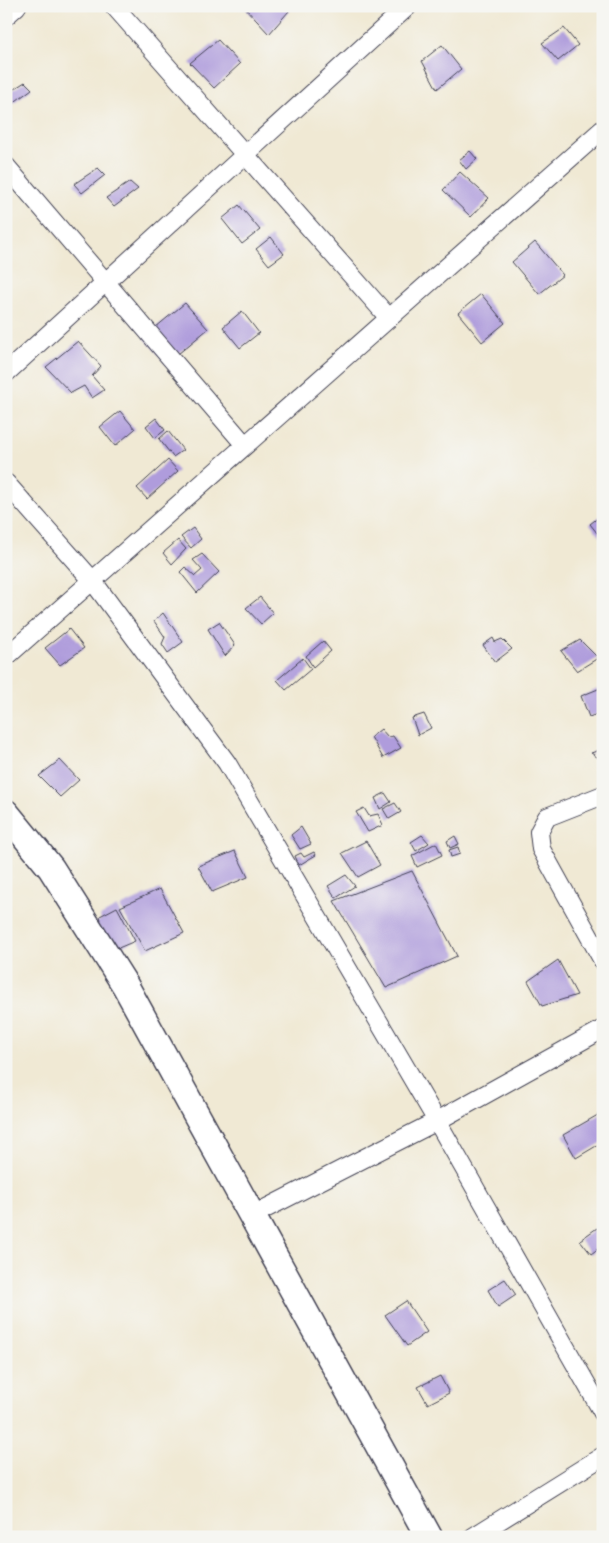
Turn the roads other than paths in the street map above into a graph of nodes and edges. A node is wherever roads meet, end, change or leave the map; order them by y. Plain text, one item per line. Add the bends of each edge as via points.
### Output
1 (17, 6) edge
2 (114, 6) edge
3 (408, 6) edge
4 (6, 16) edge
5 (603, 129) edge
6 (243, 155) junction
7 (6, 166) edge
8 (105, 283) junction
9 (389, 318) junction
10 (6, 373) edge
11 (245, 446) junction
12 (6, 484) edge
13 (92, 580) junction
14 (6, 657) edge
15 (603, 795) edge
16 (6, 813) edge
17 (603, 961) edge
18 (603, 1029) edge
19 (437, 1121) junction
20 (253, 1215) junction
21 (603, 1413) edge
22 (603, 1456) edge
23 (429, 1537) edge
24 (473, 1537) edge

1 - 4 street
2 - 6 street
3 - 6 street
5 - 9 street
6 - 8 street
6 - 9 street
7 - 8 street
8 - 10 street
8 - 11 street
9 - 11 street
11 - 13 street
12 - 13 street
13 - 14 street
13 - 19 street via 227,763
15 - 17 street via 548,817 539,832 542,849
16 - 20 main road via 51,868 125,985
18 - 19 street
19 - 20 street
19 - 21 street
20 - 23 main road
22 - 24 street

